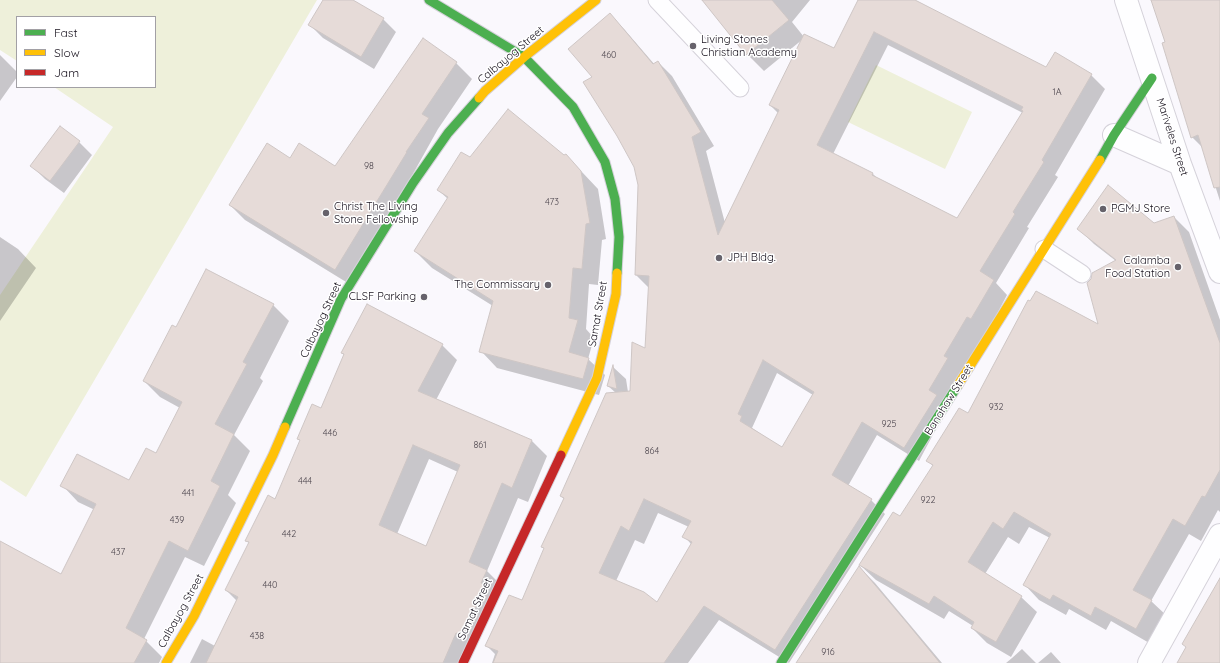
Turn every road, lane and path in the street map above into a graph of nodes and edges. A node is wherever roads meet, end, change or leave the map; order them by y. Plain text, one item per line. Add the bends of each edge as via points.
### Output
1 (429, 0) edge
2 (596, 0) edge
3 (657, 0) edge
4 (1126, 0) edge
5 (524, 57) junction
6 (1152, 78) junction
7 (740, 88) dead end
8 (1114, 135) junction
9 (1180, 164) junction
10 (1044, 249) junction
11 (1220, 272) edge
12 (1082, 274) dead end
13 (1220, 535) edge
14 (166, 663) edge
15 (463, 663) edge
16 (781, 663) edge
17 (1149, 663) edge

1 - 5 street, Samat Street
2 - 5 street, Calbayog Street
3 - 7 lane
4 - 6 street, Mariveles Street
5 - 14 street, Calbayog Street via 485,91 448,134 413,183 341,298 273,455 194,616
5 - 15 street, Samat Street via 573,107 605,162 615,199 619,237 616,294 597,378
6 - 8 street, Banahaw Street
6 - 9 street, Mariveles Street
8 - 9 street
8 - 10 street, Banahaw Street
9 - 11 street, Mariveles Street
10 - 12 lane
10 - 16 street, Banahaw Street
13 - 17 street

